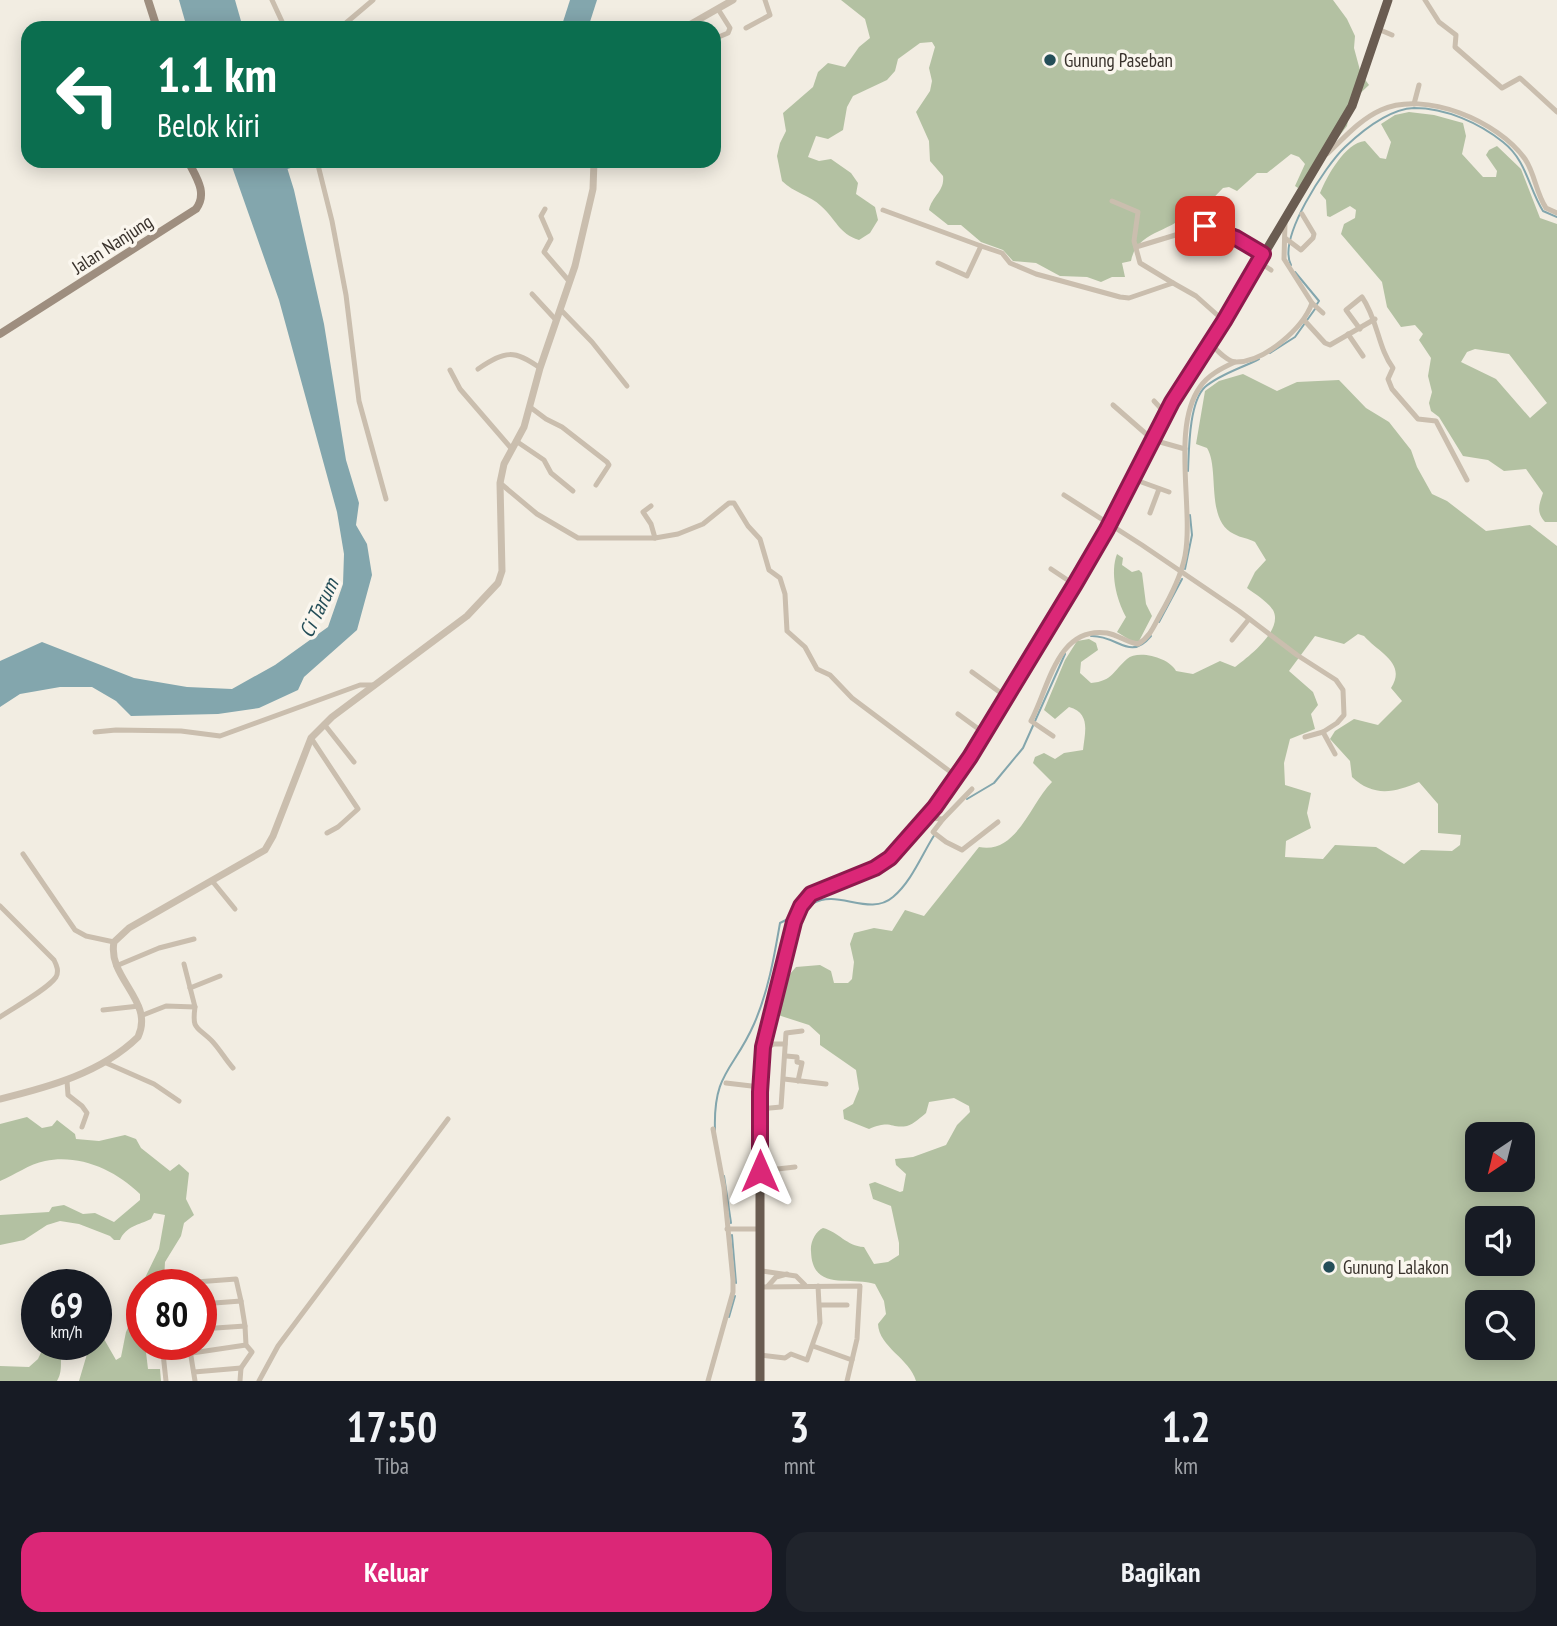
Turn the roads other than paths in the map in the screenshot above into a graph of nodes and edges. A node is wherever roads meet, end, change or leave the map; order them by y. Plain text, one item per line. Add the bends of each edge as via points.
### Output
1 (148, 0) edge
2 (272, 0) edge
3 (373, 0) edge
4 (733, 0) edge
5 (765, 0) edge
6 (1387, 0) edge
7 (1425, 0) edge
8 (718, 9) junction
9 (155, 21) edge
10 (282, 21) edge
11 (348, 21) edge
12 (697, 21) edge
13 (746, 28) dead end
14 (1378, 29) junction
15 (1392, 35) dead end
16 (721, 36) dead end
17 (1419, 85) dead end
18 (1414, 104) junction
19 (1557, 112) edge
20 (1320, 161) junction
21 (191, 168) edge
22 (318, 168) edge
23 (593, 168) edge
24 (1112, 201) dead end
25 (545, 209) dead end
26 (883, 210) dead end
27 (1557, 213) edge
28 (1301, 214) dead end
29 (1285, 220) junction
30 (1288, 240) junction
31 (981, 246) junction
32 (1136, 247) junction
33 (1261, 258) junction
34 (938, 263) dead end
35 (1271, 270) dead end
36 (569, 281) junction
37 (1173, 283) junction
38 (532, 294) dead end
39 (1315, 305) junction
40 (560, 309) junction
41 (1323, 313) dead end
42 (1376, 319) junction
43 (556, 320) junction
44 (1224, 321) junction
45 (1306, 322) junction
46 (1360, 329) junction
47 (0, 334) edge
48 (1348, 334) junction
49 (1210, 343) junction
50 (1363, 356) dead end
51 (1235, 362) junction
52 (540, 368) junction
53 (478, 369) dead end
54 (450, 370) dead end
55 (627, 386) dead end
56 (1154, 401) dead end
57 (1113, 405) dead end
58 (530, 407) junction
59 (1166, 414) junction
60 (1153, 440) junction
61 (514, 444) junction
62 (1185, 449) junction
63 (1133, 479) junction
64 (1467, 480) dead end
65 (500, 483) junction
66 (596, 485) dead end
67 (1159, 489) junction
68 (573, 491) dead end
69 (1169, 492) dead end
70 (1064, 495) dead end
71 (386, 499) dead end
72 (651, 506) dead end
73 (1150, 513) dead end
74 (1109, 526) junction
75 (655, 538) junction
76 (1051, 569) dead end
77 (1180, 572) junction
78 (1075, 584) junction
79 (1249, 619) junction
80 (1231, 640) dead end
81 (972, 672) dead end
82 (375, 685) junction
83 (1005, 696) junction
84 (958, 714) dead end
85 (324, 724) junction
86 (95, 732) dead end
87 (1323, 732) junction
88 (984, 733) junction
89 (1053, 736) dead end
90 (1305, 737) dead end
91 (311, 738) junction
92 (1335, 754) dead end
93 (354, 762) dead end
94 (956, 776) junction
95 (972, 789) dead end
96 (927, 818) junction
97 (943, 819) junction
98 (998, 822) dead end
99 (327, 833) dead end
100 (23, 855) dead end
101 (212, 882) junction
102 (0, 906) edge
103 (235, 909) dead end
104 (194, 939) dead end
105 (114, 942) junction
106 (184, 964) dead end
107 (116, 966) junction
108 (220, 976) dead end
109 (190, 988) junction
110 (139, 1006) junction
111 (195, 1007) junction
112 (103, 1010) dead end
113 (143, 1015) junction
114 (0, 1017) edge
115 (802, 1031) dead end
116 (785, 1044) junction
117 (763, 1049) junction
118 (786, 1056) junction
119 (104, 1061) junction
120 (233, 1068) dead end
121 (784, 1079) junction
122 (66, 1081) junction
123 (798, 1081) junction
124 (726, 1083) dead end
125 (826, 1084) dead end
126 (760, 1087) junction
127 (0, 1099) edge
128 (178, 1101) dead end
129 (760, 1109) junction
130 (448, 1119) dead end
131 (82, 1127) dead end
132 (713, 1129) dead end
133 (795, 1167) dead end
134 (760, 1171) junction
135 (727, 1229) junction
136 (761, 1229) junction
137 (762, 1271) junction
138 (788, 1273) junction
139 (217, 1280) edge
140 (804, 1285) junction
141 (818, 1286) junction
142 (765, 1287) junction
143 (241, 1301) junction
144 (217, 1303) edge
145 (820, 1304) junction
146 (847, 1305) dead end
147 (244, 1326) junction
148 (217, 1328) edge
149 (246, 1345) junction
150 (813, 1346) junction
151 (217, 1349) edge
152 (760, 1355) junction
153 (164, 1360) edge
154 (193, 1360) edge
155 (852, 1360) junction
156 (241, 1368) junction
157 (194, 1372) junction
158 (166, 1381) edge
159 (195, 1381) edge
160 (240, 1381) edge
161 (259, 1381) edge
162 (708, 1381) edge
163 (760, 1381) edge
164 (847, 1381) edge

1 - 9 main road
2 - 10 street
3 - 11 street
4 - 8 street
5 - 13 street via 770,15
6 - 14 highway
7 - 19 street via 1439,22 1456,35 1455,47 1483,72 1504,88 1522,79
8 - 12 street
8 - 16 street via 730,28
14 - 15 street
14 - 20 highway via 1356,96
17 - 18 street
18 - 20 street via 1401,104 1366,118
18 - 27 street via 1466,115 1507,140 1524,158 1546,208
20 - 29 highway
21 - 47 main road, Jalan Nanjung via 203,197 196,209
22 - 71 street via 346,295 359,401
23 - 36 street via 586,228
24 - 32 street via 1138,212
25 - 36 street via 541,216 551,239 544,252
26 - 31 street
28 - 30 street via 1314,236 1303,250
29 - 30 street
29 - 33 highway
30 - 39 street via 1286,265
31 - 34 street via 967,276
31 - 37 street via 1036,274 1129,299
32 - 33 street via 1205,226 1236,238
32 - 37 street via 1140,263
33 - 35 street
33 - 44 highway
36 - 40 street
37 - 44 street
38 - 43 street
39 - 41 street
39 - 45 street
40 - 43 street
40 - 55 street
42 - 46 street
42 - 46 street via 1362,297 1357,299 1346,310
42 - 64 street via 1384,354 1393,368 1388,379 1392,389 1418,419 1436,421
43 - 52 street
44 - 49 highway
45 - 48 street via 1328,345
45 - 51 street via 1277,345
46 - 48 street
48 - 50 street
49 - 51 street
49 - 59 highway
51 - 62 street via 1213,374 1197,392
52 - 53 street via 513,353
52 - 58 street
54 - 61 street via 460,388
56 - 59 street
57 - 60 street
58 - 61 street
58 - 66 street via 607,462
59 - 60 highway
60 - 62 street
60 - 63 highway
61 - 65 street
61 - 68 street via 544,460 553,475
62 - 77 street via 1187,538
63 - 67 street
63 - 74 highway
65 - 75 street via 574,537
65 - 82 street via 502,571 493,591
67 - 69 street
67 - 73 street
70 - 74 street
72 - 75 street via 643,512
74 - 77 street
74 - 78 highway
75 - 94 street via 695,528 734,503 760,538 769,570 780,578 787,631 804,647 815,667
76 - 78 street
77 - 79 street
77 - 89 street via 1144,640 1132,643 1090,633 1080,634 1068,645 1031,721
78 - 83 highway
79 - 80 street
79 - 87 street via 1341,684 1344,715
81 - 83 street
82 - 85 street
82 - 86 street via 360,685 220,736 181,731
83 - 88 highway
84 - 88 street
85 - 91 street
85 - 93 street
87 - 90 street
87 - 92 street
88 - 94 highway
91 - 99 street via 358,809
91 - 101 street via 268,846
94 - 96 highway
95 - 97 street
96 - 97 street
96 - 117 highway via 882,864 817,891 801,906
97 - 98 street via 935,833 962,850
100 - 105 street via 75,930
101 - 103 street
101 - 105 street via 129,928
102 - 114 street via 54,960 58,970 48,984
104 - 107 street
105 - 107 street
106 - 109 street
107 - 110 street
108 - 109 street
109 - 111 street
110 - 112 street
110 - 113 street
111 - 113 street via 166,1006
111 - 120 street via 196,1028
113 - 119 street via 138,1037
115 - 116 street via 787,1032
116 - 117 street
116 - 118 street
117 - 126 highway
118 - 121 street
118 - 123 street via 802,1063
119 - 122 street
119 - 128 street via 154,1084
121 - 123 street
121 - 129 street via 781,1107
122 - 127 street
122 - 131 street via 68,1096 87,1113
123 - 125 street
124 - 126 street
126 - 129 highway
129 - 134 highway
130 - 161 street via 278,1346
132 - 135 street
133 - 134 street
134 - 136 highway
135 - 136 street
135 - 162 street via 733,1292
136 - 137 highway
137 - 138 street
137 - 142 highway
138 - 140 street
138 - 142 street
139 - 143 street via 236,1279
140 - 141 street
140 - 142 street
141 - 145 street
141 - 155 street via 860,1286
142 - 152 highway
143 - 144 street
143 - 147 street
145 - 146 street
145 - 150 street
147 - 148 street
147 - 149 street
149 - 151 street
149 - 156 street via 252,1352
150 - 152 street via 806,1360 791,1354 785,1358
150 - 155 street
152 - 163 highway
153 - 158 street
154 - 157 street
155 - 164 street
156 - 157 street
156 - 160 street
157 - 159 street

